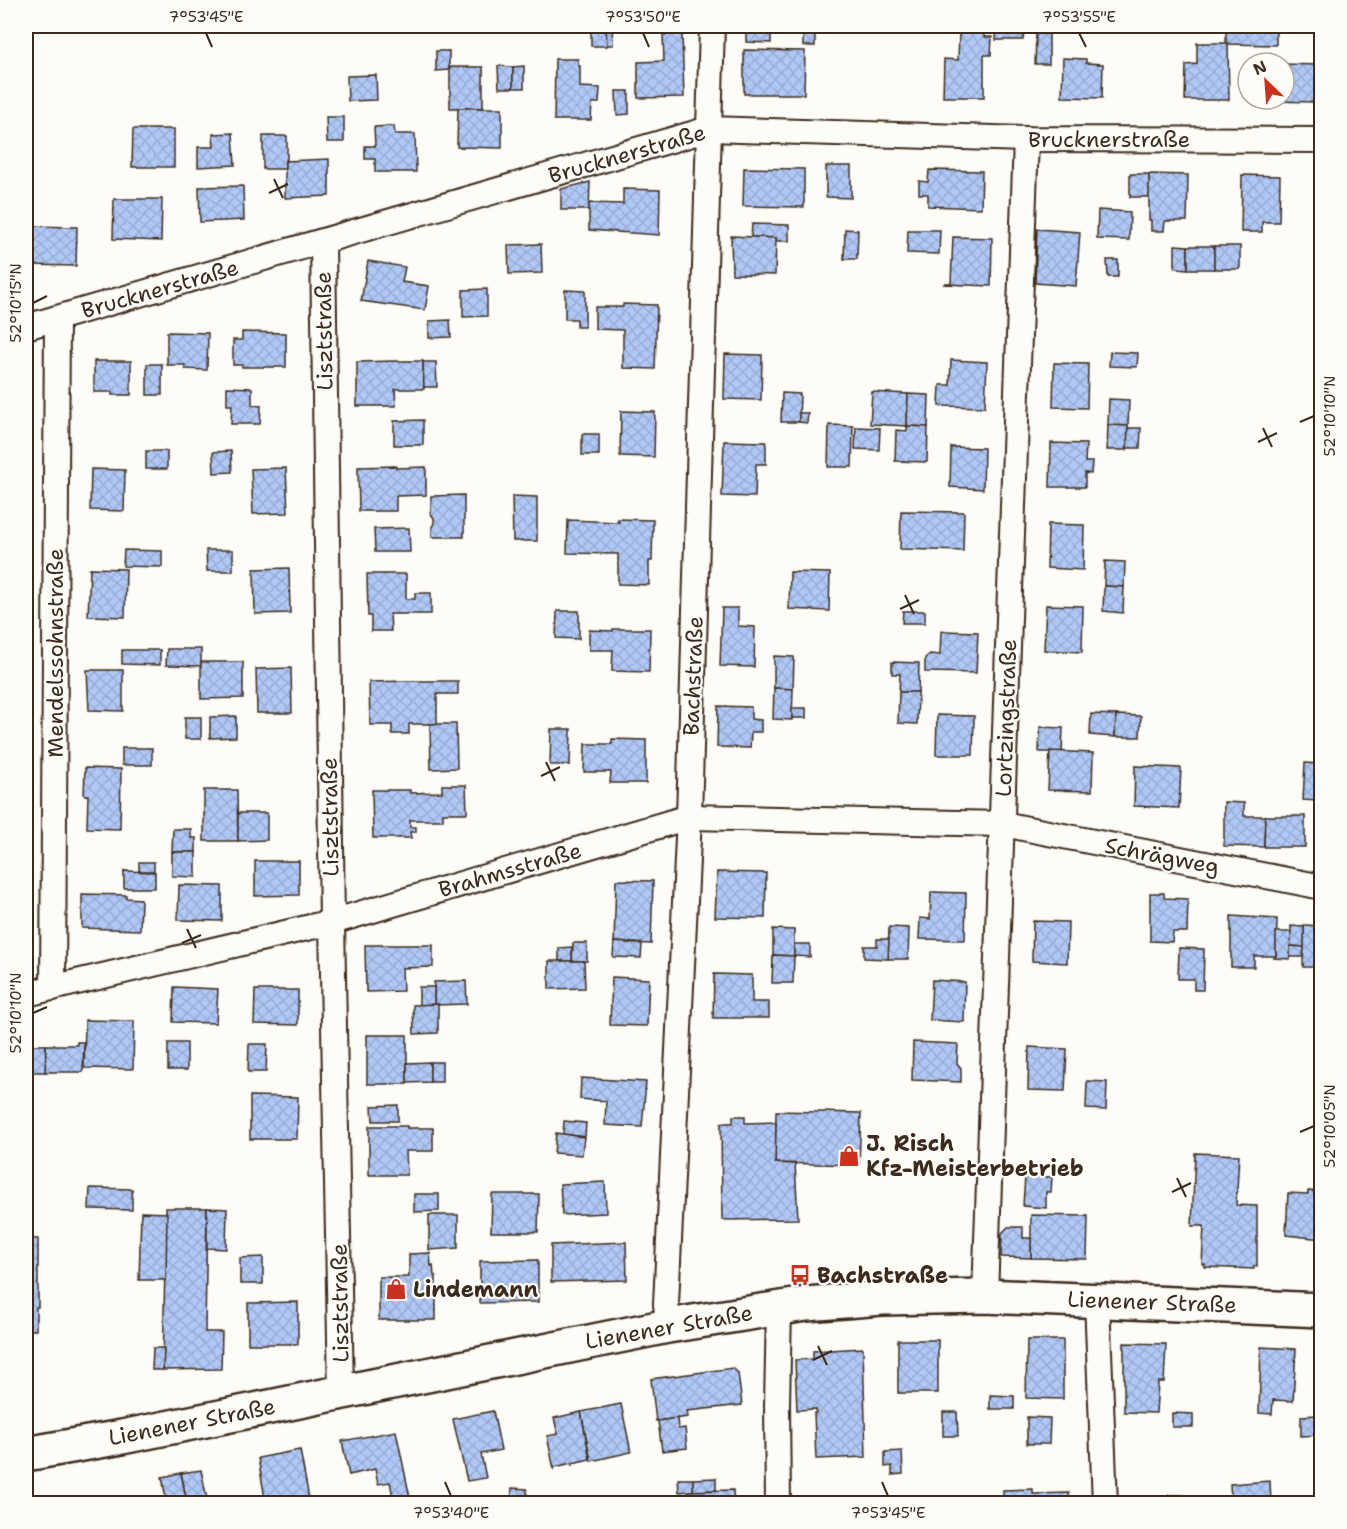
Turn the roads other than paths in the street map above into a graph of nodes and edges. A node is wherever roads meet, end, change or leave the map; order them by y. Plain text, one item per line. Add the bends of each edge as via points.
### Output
1 (712, 26) edge
2 (709, 129) junction
3 (1026, 139) junction
4 (1322, 140) edge
5 (323, 242) junction
6 (57, 318) junction
7 (26, 327) edge
8 (689, 817) junction
9 (1003, 824) junction
10 (1322, 887) edge
11 (332, 922) junction
12 (53, 988) junction
13 (26, 994) edge
14 (985, 1296) junction
15 (1097, 1300) junction
16 (779, 1308) junction
17 (1322, 1310) edge
18 (668, 1326) junction
19 (342, 1392) junction
20 (26, 1454) edge
21 (778, 1503) edge
22 (1105, 1503) edge

1 - 2 street, Bachstraße
2 - 3 street, Brucknerstraße
2 - 5 street, Brucknerstraße
2 - 8 street, Bachstraße
3 - 4 street, Brucknerstraße
3 - 9 street, Lortzingstraße
5 - 6 street, Brucknerstraße
5 - 11 street, Lisztstraße
6 - 7 street, Brucknerstraße
6 - 12 street, Mendelssohnstraße
8 - 9 street, Brahmsstraße
8 - 11 street, Brahmsstraße
8 - 18 street, Bachstraße
9 - 10 street, Schrägweg
9 - 14 street, Lortzingstraße
11 - 12 street, Brahmsstraße
11 - 19 street, Lisztstraße
12 - 13 street, Brahmsstraße
14 - 15 street, Lienener Straße
14 - 16 street, Lienener Straße via 882,1298
15 - 17 street, Lienener Straße
15 - 22 street
16 - 18 street, Lienener Straße
16 - 21 street
18 - 19 street, Lienener Straße
19 - 20 street, Lienener Straße

